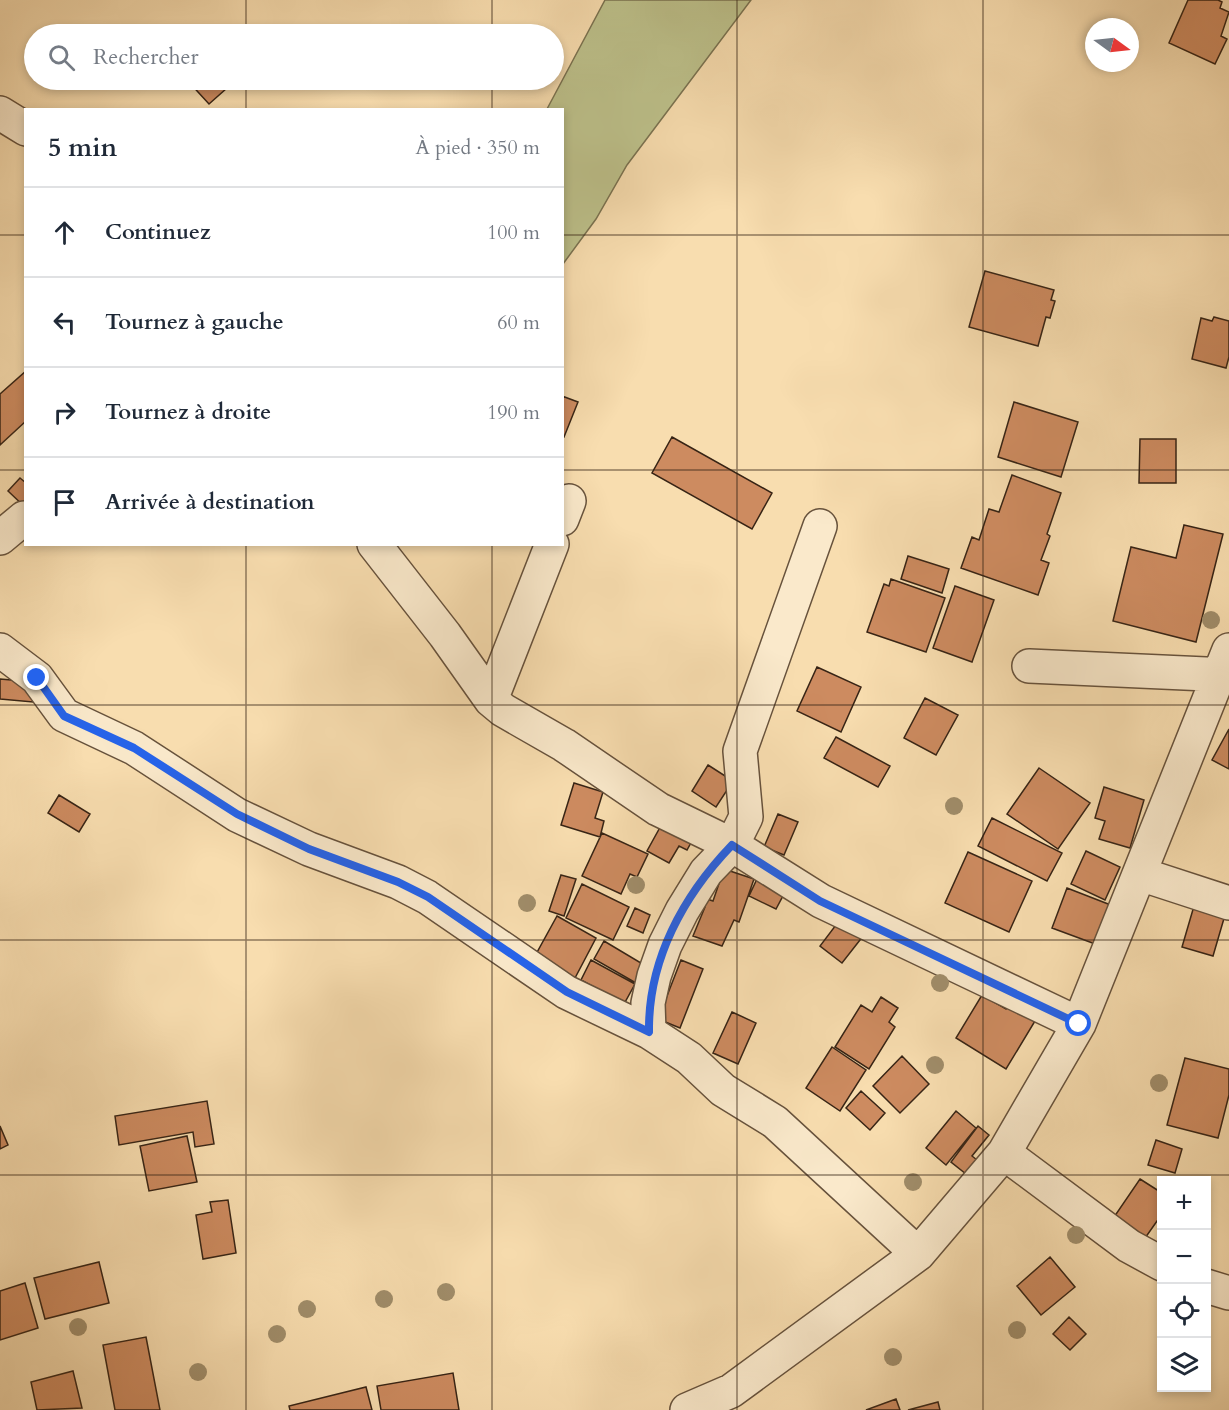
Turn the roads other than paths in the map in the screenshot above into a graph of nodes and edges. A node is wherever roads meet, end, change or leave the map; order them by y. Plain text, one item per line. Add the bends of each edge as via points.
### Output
1 (0, 113) edge
2 (24, 128) edge
3 (820, 526) dead end
4 (376, 546) edge
5 (551, 546) edge
6 (0, 650) edge
7 (1029, 666) dead end
8 (1225, 667) edge
9 (491, 700) junction
10 (732, 845) junction
11 (1140, 874) junction
12 (1229, 903) edge
13 (1079, 1024) junction
14 (649, 1032) junction
15 (1004, 1153) junction
16 (918, 1254) junction
17 (1157, 1262) edge
18 (1211, 1288) edge
19 (1229, 1293) edge
20 (687, 1410) edge

1 - 2 street
3 - 10 street via 740,751 746,817
4 - 9 street
5 - 9 street
6 - 14 street via 37,678 64,716 134,748 237,814 309,849 428,897 567,992
7 - 8 street
8 - 11 street
9 - 10 street via 658,809
10 - 13 street via 820,901
10 - 14 street via 706,872 665,945 648,1002
11 - 12 street
11 - 13 street
13 - 15 street
14 - 16 street via 689,1058 723,1090 775,1122
15 - 16 street
15 - 17 street via 1129,1246
16 - 20 street via 731,1391
18 - 19 street

